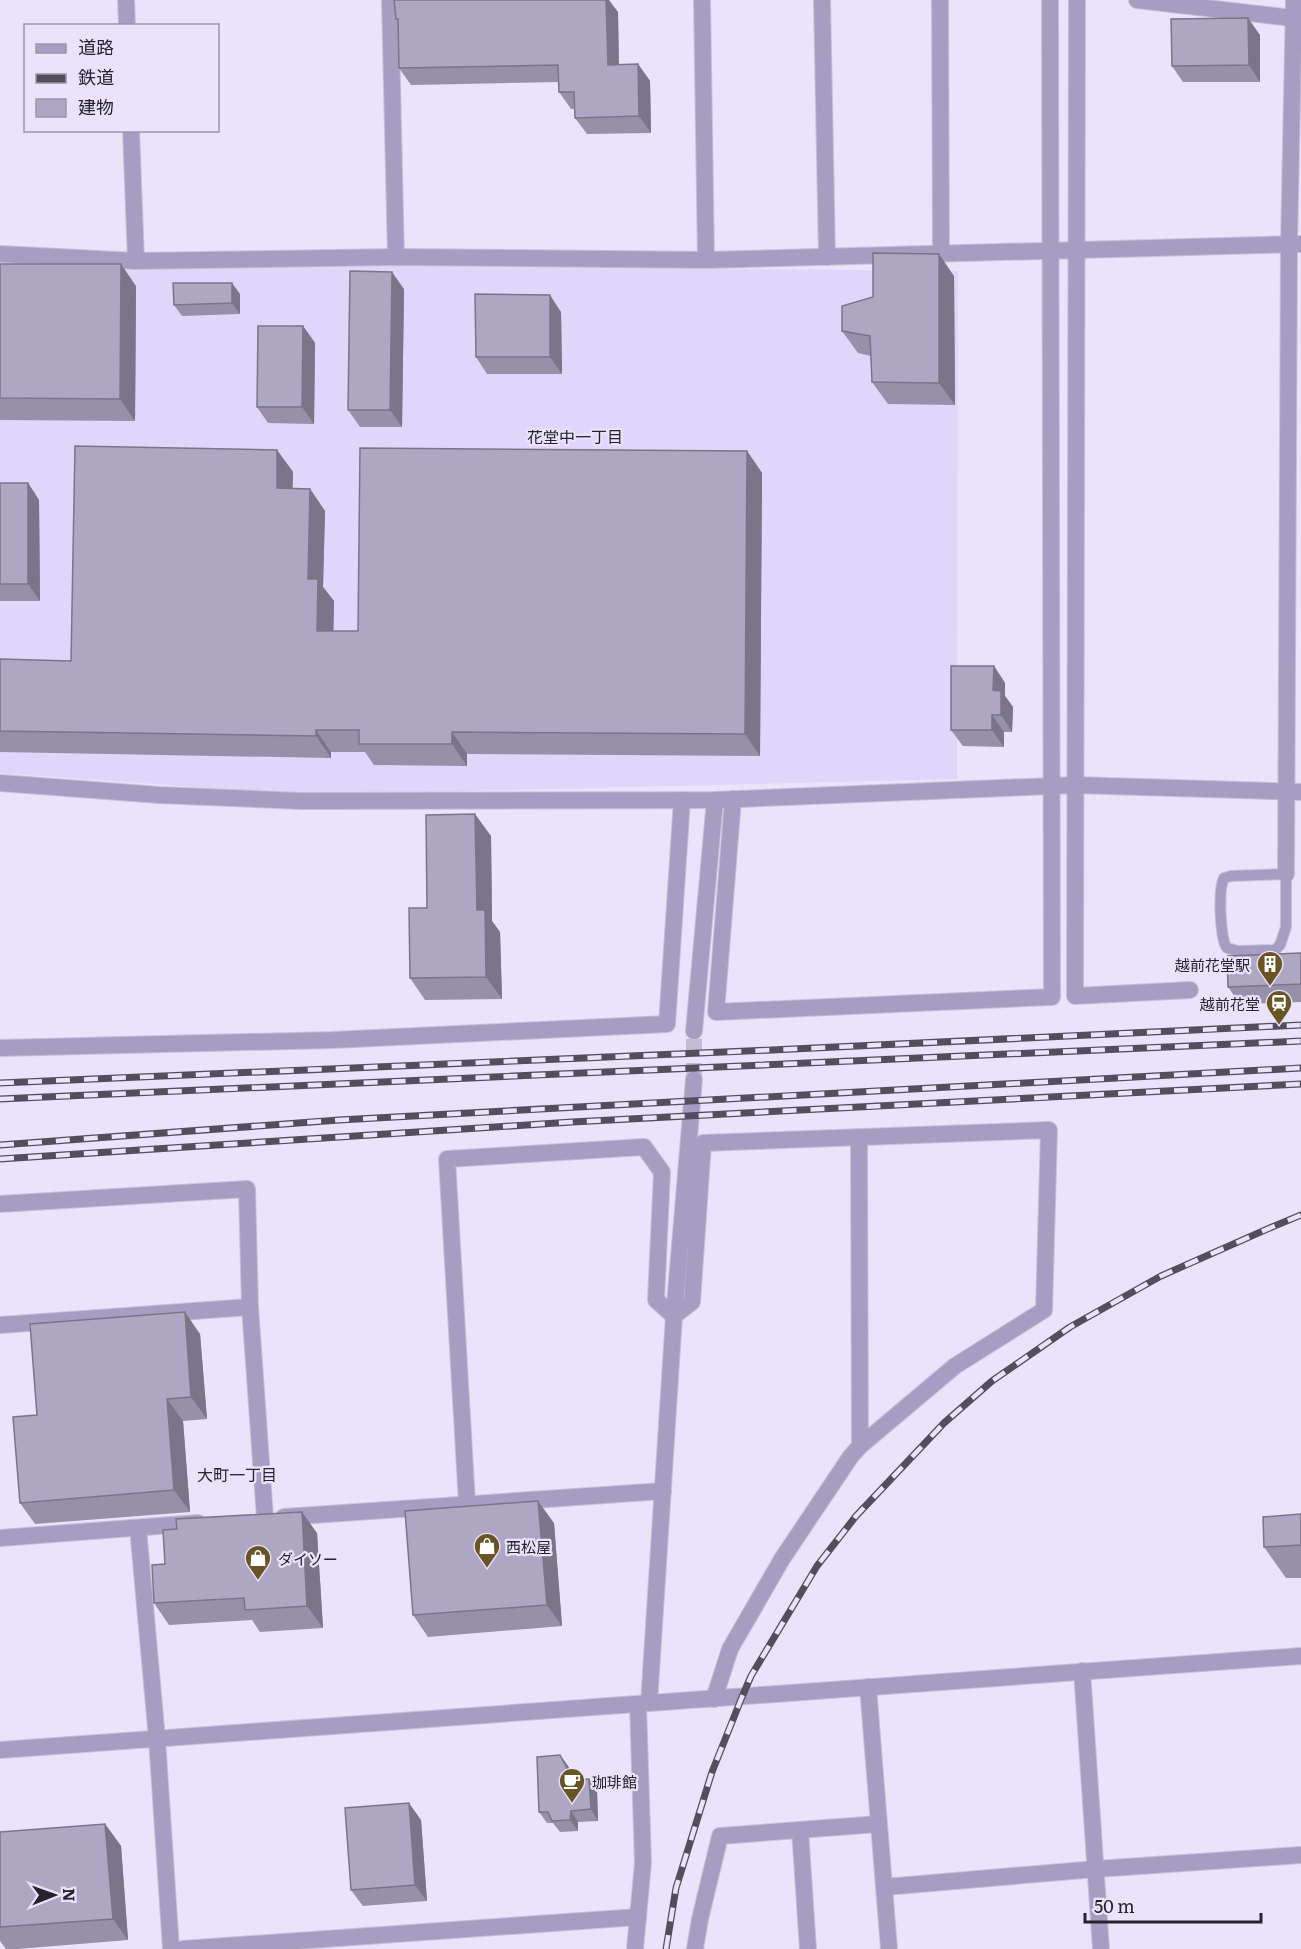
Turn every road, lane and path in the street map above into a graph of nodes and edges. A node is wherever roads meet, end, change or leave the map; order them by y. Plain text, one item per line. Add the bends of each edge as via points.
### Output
1 (126, 0) edge
2 (390, 0) edge
3 (702, 0) edge
4 (822, 0) edge
5 (940, 0) edge
6 (1050, 0) edge
7 (1077, 0) edge
8 (1137, 0) edge
9 (1294, 0) edge
10 (1297, 18) edge
11 (127, 24) edge
12 (131, 132) edge
13 (1295, 244) edge
14 (1077, 249) junction
15 (1050, 251) junction
16 (0, 254) edge
17 (941, 254) junction
18 (396, 257) junction
19 (827, 257) junction
20 (706, 260) junction
21 (136, 261) junction
22 (0, 783) edge
23 (1075, 785) junction
24 (1051, 786) junction
25 (1293, 792) edge
26 (733, 799) junction
27 (682, 800) junction
28 (715, 800) junction
29 (1286, 874) junction
30 (1191, 990) dead end
31 (1075, 996) junction
32 (1052, 997) junction
33 (694, 1031) tunnel mouth
34 (0, 1048) edge
35 (694, 1079) tunnel mouth
36 (860, 1137) junction
37 (0, 1204) edge
38 (250, 1307) junction
39 (674, 1316) junction
40 (0, 1325) edge
41 (860, 1446) junction
42 (663, 1491) junction
43 (467, 1503) junction
44 (219, 1522) edge
45 (138, 1528) junction
46 (0, 1538) edge
47 (1301, 1656) edge
48 (1082, 1671) junction
49 (868, 1688) junction
50 (714, 1699) junction
51 (644, 1704) junction
52 (157, 1739) junction
53 (0, 1750) edge
54 (879, 1824) junction
55 (800, 1830) junction
56 (1301, 1855) edge
57 (1096, 1869) junction
58 (885, 1887) junction
59 (638, 1917) junction
60 (373, 1942) edge
61 (171, 1949) edge
62 (183, 1949) edge
63 (635, 1949) edge
64 (695, 1949) edge
65 (808, 1949) edge
66 (889, 1949) edge
67 (1101, 1949) edge

1 - 11 street
2 - 18 street
3 - 20 street
4 - 19 street
5 - 17 street
6 - 15 street
7 - 14 street
8 - 10 street
9 - 10 street
10 - 13 street
12 - 21 street
13 - 14 street
13 - 25 street
14 - 15 street
14 - 23 street
15 - 17 street
15 - 24 street
16 - 21 street
17 - 19 street
18 - 20 street
18 - 21 street
19 - 20 street
22 - 27 street via 301,801
23 - 24 street
23 - 25 street
23 - 31 street
24 - 26 street
24 - 32 street
25 - 29 street
26 - 28 street
26 - 32 street via 716,1012
27 - 28 street
27 - 34 street via 667,1024 333,1040
28 - 33 street
29 - 29 lane via 1286,927 1280,945 1275,950 1227,948 1222,934 1224,878
30 - 31 street
31 - 32 street
35 - 39 street
36 - 39 street via 703,1143 692,1302
36 - 41 street
36 - 41 street via 1049,1130 1044,1310 955,1366
37 - 38 street via 247,1188
38 - 40 street
38 - 43 street via 259,1519
39 - 42 street
39 - 43 street via 656,1299 662,1172 644,1147 447,1159
41 - 50 street via 782,1559 730,1649
42 - 43 street
42 - 51 street
44 - 45 street
45 - 46 street
45 - 52 street
47 - 48 street
48 - 49 street
48 - 57 street
49 - 50 street
49 - 54 street
50 - 51 street
51 - 52 street
51 - 59 street via 643,1863
52 - 53 street
52 - 61 street
54 - 55 street
54 - 58 street
55 - 64 street via 720,1836
55 - 65 street
56 - 57 street
57 - 58 street
57 - 67 street
58 - 66 street
59 - 60 street
59 - 63 street
60 - 62 street

